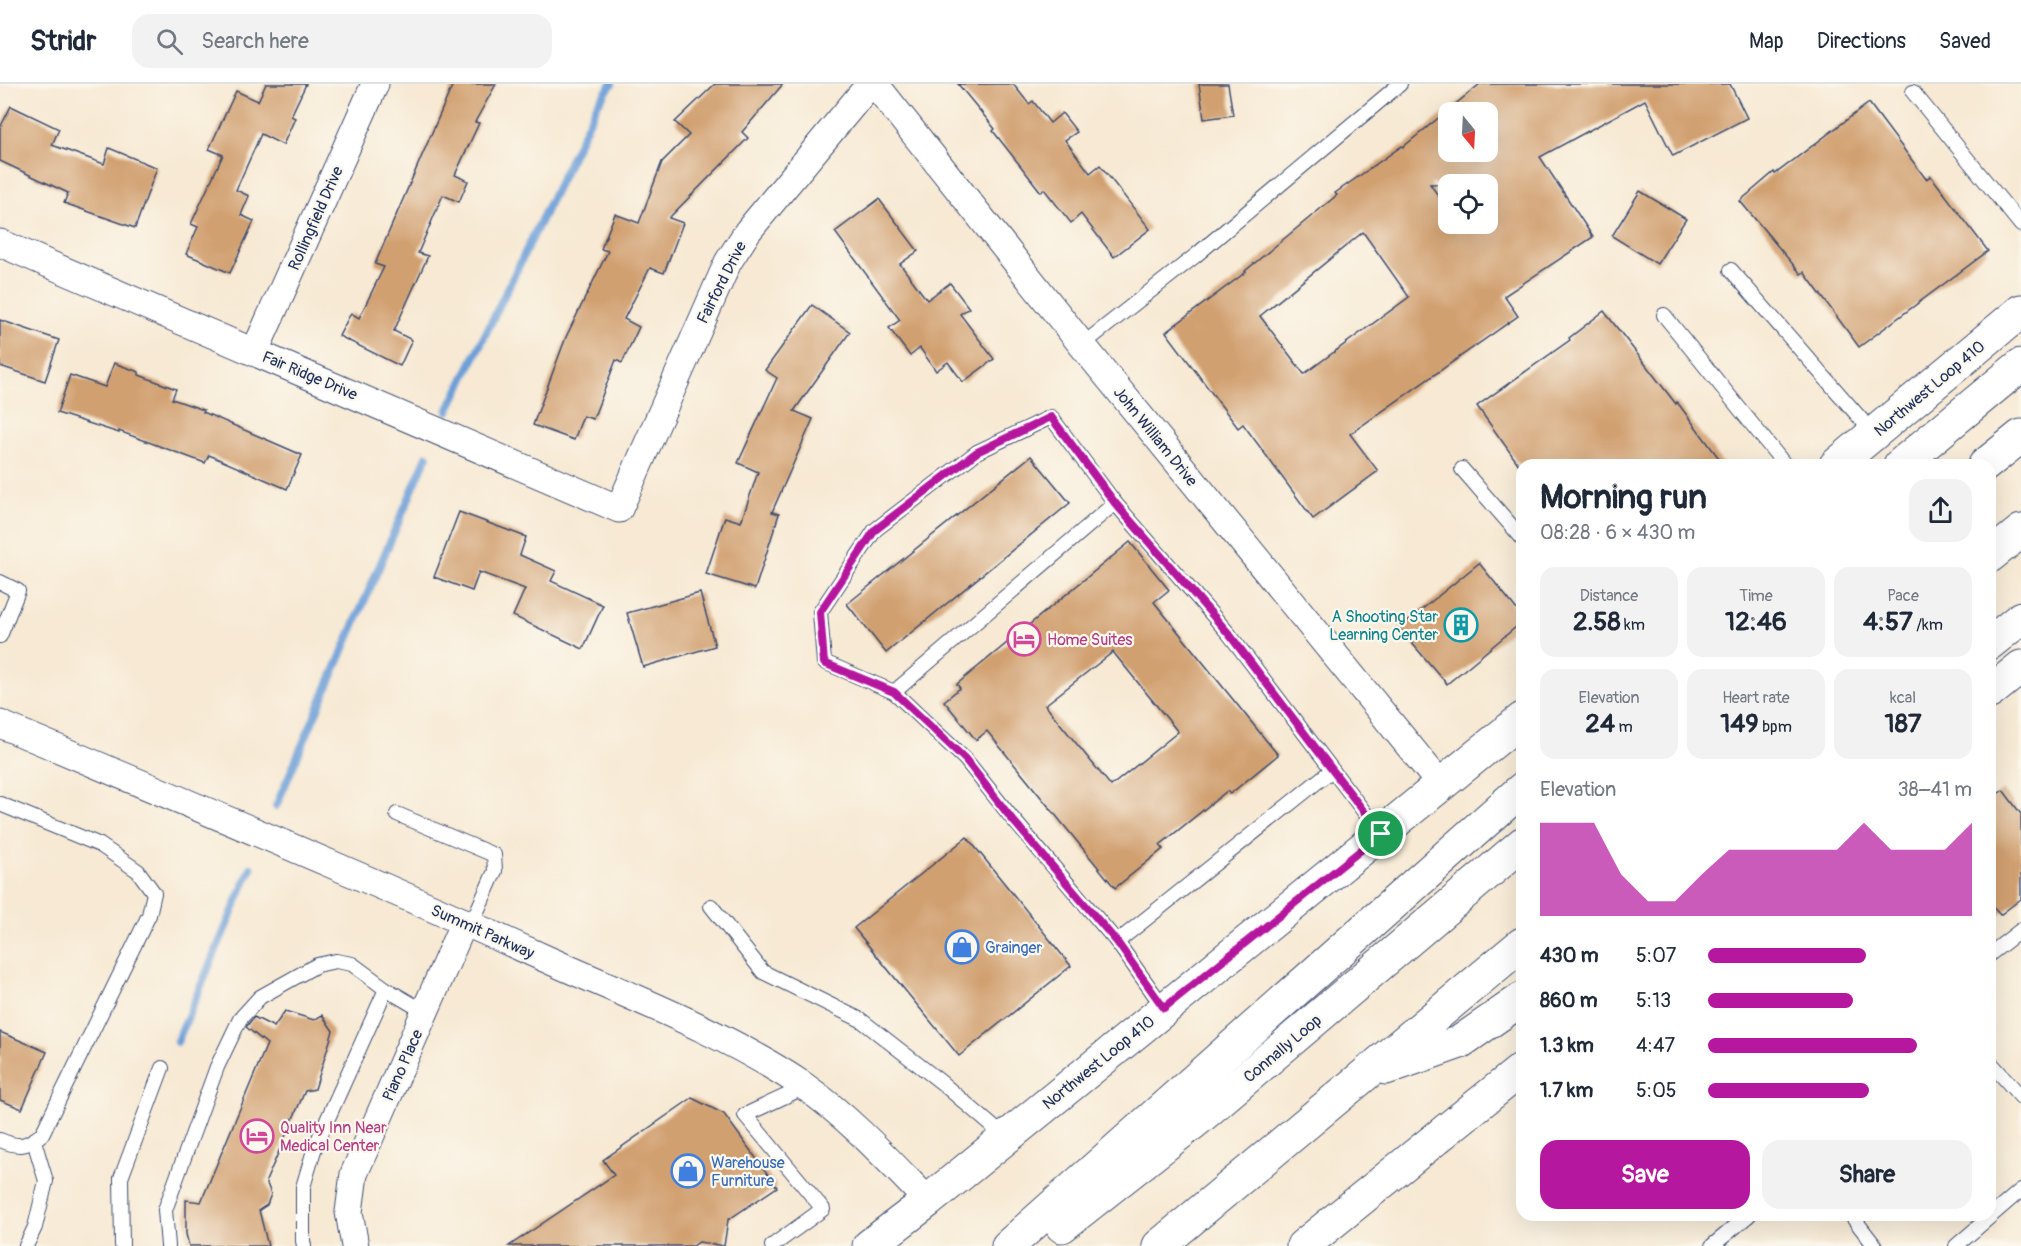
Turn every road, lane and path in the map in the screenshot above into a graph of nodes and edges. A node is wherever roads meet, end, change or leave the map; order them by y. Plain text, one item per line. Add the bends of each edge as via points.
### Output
1 (375, 84) edge
2 (870, 84) edge
3 (875, 84) edge
4 (1400, 84) edge
5 (1913, 92) dead end
6 (2021, 225) edge
7 (0, 243) edge
8 (1731, 270) dead end
9 (2021, 311) edge
10 (1664, 315) dead end
11 (1082, 345) junction
12 (255, 351) junction
13 (2021, 365) edge
14 (1874, 434) junction
15 (2021, 436) edge
16 (1780, 459) edge
17 (1843, 459) edge
18 (1907, 459) edge
19 (1992, 459) edge
20 (1462, 469) dead end
21 (1115, 503) junction
22 (619, 509) joint
23 (1516, 531) edge
24 (2021, 531) edge
25 (1996, 551) edge
26 (0, 582) edge
27 (2021, 618) edge
28 (0, 636) edge
29 (1996, 638) edge
30 (894, 692) junction
31 (0, 724) edge
32 (1516, 724) edge
33 (1332, 770) junction
34 (1441, 785) junction
35 (1516, 794) edge
36 (0, 804) edge
37 (397, 814) dead end
38 (1381, 834) junction
39 (1516, 849) edge
40 (711, 906) dead end
41 (468, 923) junction
42 (2021, 930) edge
43 (1117, 942) junction
44 (1516, 949) edge
45 (1996, 949) edge
46 (386, 989) junction
47 (1516, 1003) edge
48 (1164, 1008) junction
49 (425, 1012) junction
50 (162, 1068) dead end
51 (1996, 1069) edge
52 (1516, 1074) edge
53 (1365, 1076) junction
54 (805, 1087) junction
55 (2021, 1097) edge
56 (1005, 1137) junction
57 (0, 1140) edge
58 (34, 1141) junction
59 (2021, 1190) edge
60 (928, 1201) junction
61 (1996, 1213) edge
62 (1742, 1221) edge
63 (1856, 1221) edge
64 (1988, 1221) edge
65 (1317, 1242) edge
66 (1963, 1244) edge
67 (26, 1246) edge
68 (122, 1246) edge
69 (168, 1246) edge
70 (304, 1246) edge
71 (355, 1246) edge
72 (772, 1246) edge
73 (869, 1246) edge
74 (1008, 1246) edge
75 (1036, 1246) edge
76 (1159, 1246) edge
77 (1712, 1246) edge
78 (1875, 1246) edge

1 - 12 street, Rollingfield Drive
2 - 22 street, Fairford Drive via 748,231 728,262
3 - 11 street, John William Drive
4 - 11 lane
5 - 6 lane
7 - 12 street, Fair Ridge Drive
8 - 14 lane
9 - 14 main road, Northwest Loop 410
10 - 16 lane
11 - 34 street, John William Drive
12 - 22 street, Fair Ridge Drive
13 - 18 main road
14 - 17 main road, Northwest Loop 410
15 - 19 main road
20 - 23 lane
21 - 30 lane
21 - 30 lane via 1051,417 977,452 875,530 820,612 824,663
21 - 33 lane via 1229,634
24 - 25 main road
26 - 28 lane via 18,591
27 - 29 main road
30 - 43 lane via 965,759
31 - 41 street, Summit Parkway
32 - 34 main road, Northwest Loop 410
33 - 38 lane
33 - 43 lane
34 - 38 main road, Northwest Loop 410
35 - 74 main road
36 - 58 lane via 100,845 138,871 154,892 149,915 42,1134
37 - 41 lane via 494,855 495,871
38 - 48 main road, Northwest Loop 410
39 - 75 main road, Connally Loop via 1198,1119
40 - 56 lane via 763,972 861,1020
41 - 49 street, Piano Place
41 - 54 street, Summit Parkway via 699,1028 754,1055
42 - 45 lane
43 - 48 lane
44 - 53 main road
46 - 49 lane
46 - 69 lane via 352,964 336,961 317,965 260,997 240,1019 217,1067 165,1210
46 - 70 lane via 315,1147 303,1187
47 - 53 main road via 1460,1042
48 - 56 main road, Northwest Loop 410
49 - 71 street, Piano Place via 354,1174 349,1212
50 - 68 lane via 121,1178
51 - 55 lane
52 - 65 main road
53 - 76 main road
54 - 60 street, Summit Parkway via 852,1125
54 - 72 lane via 745,1115 823,1209
56 - 60 main road, Northwest Loop 410
57 - 58 lane via 16,1147
58 - 67 lane via 46,1181 35,1227
59 - 61 lane
60 - 73 main road, Northwest Loop 410
62 - 77 lane
63 - 78 lane
64 - 66 lane

